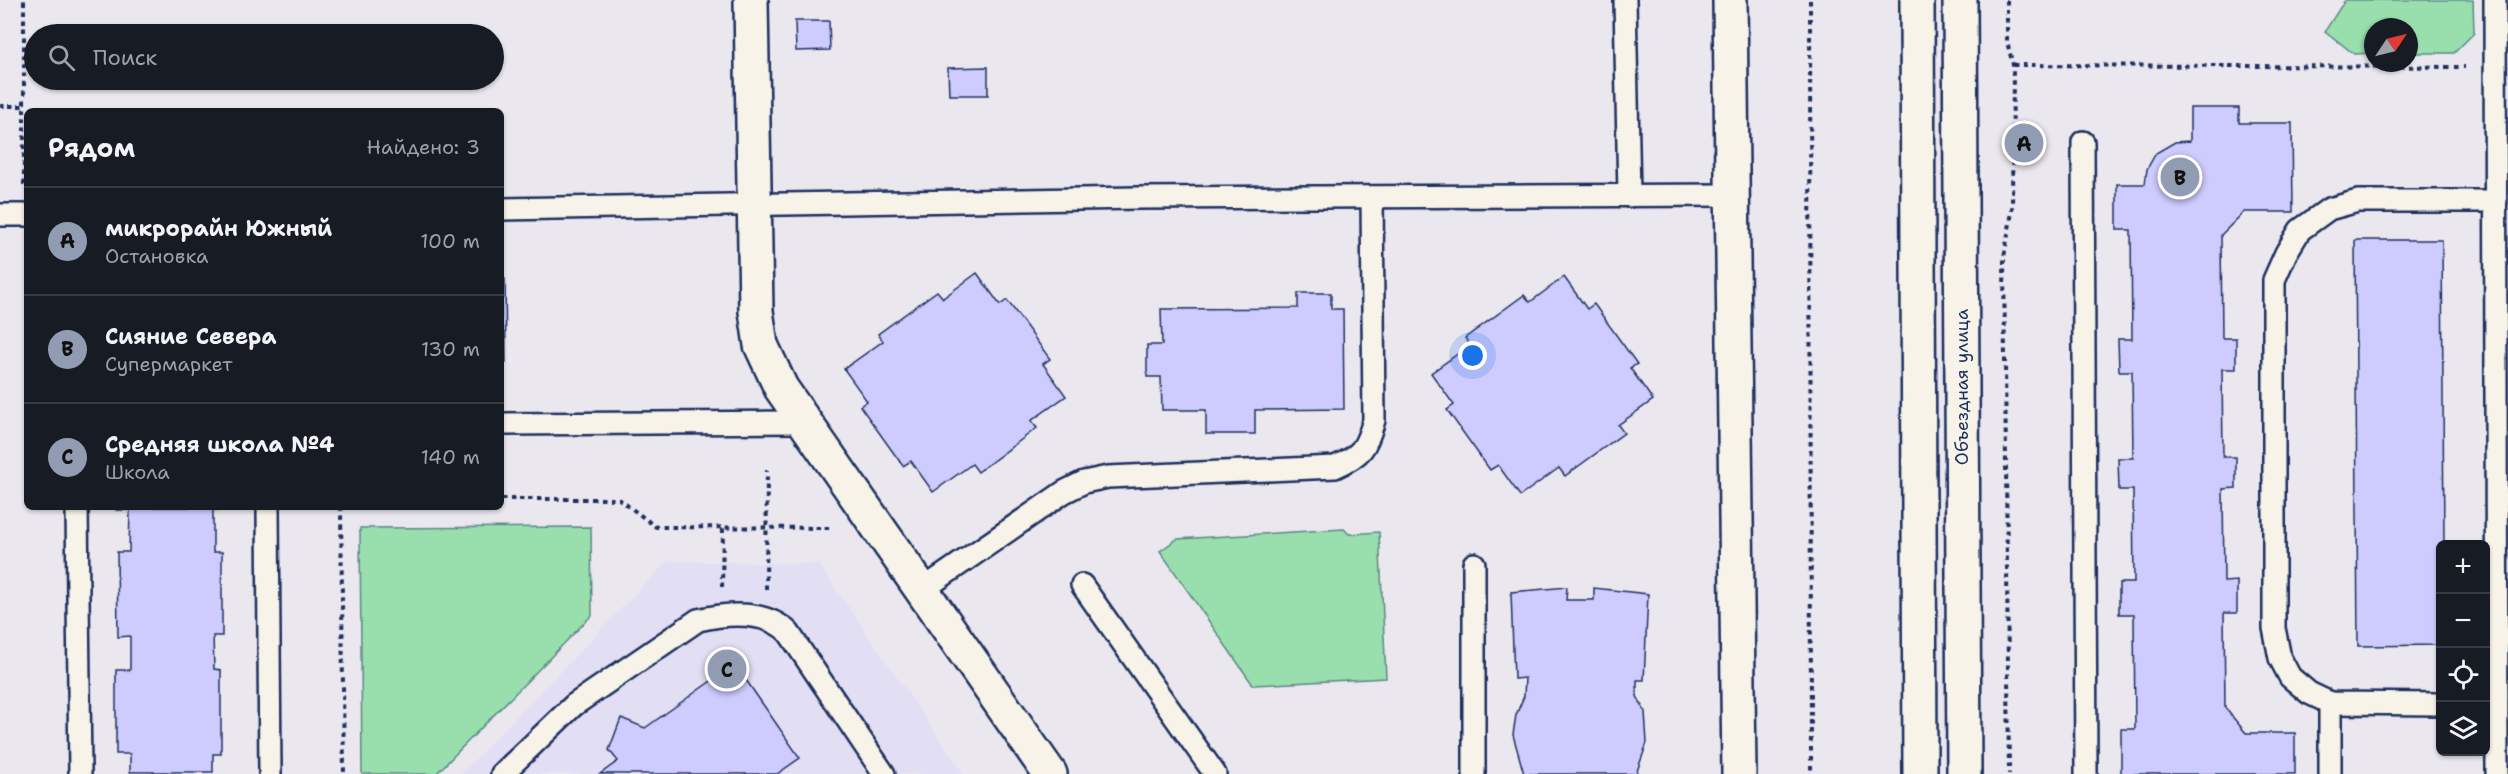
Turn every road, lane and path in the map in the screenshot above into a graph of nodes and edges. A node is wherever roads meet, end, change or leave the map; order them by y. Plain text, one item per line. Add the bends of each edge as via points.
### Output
1 (24, 0) edge
2 (751, 0) edge
3 (1625, 0) edge
4 (1730, 0) edge
5 (1810, 0) edge
6 (1917, 0) edge
7 (1960, 0) edge
8 (2007, 0) edge
9 (2495, 0) edge
10 (2013, 66) junction
11 (2495, 67) junction
12 (0, 106) edge
13 (24, 106) joint
14 (2083, 142) dead end
15 (2502, 166) edge
16 (1731, 195) junction
17 (1629, 196) junction
18 (1372, 197) junction
19 (2496, 201) junction
20 (753, 206) junction
21 (504, 209) edge
22 (0, 215) edge
23 (24, 215) edge
24 (805, 423) junction
25 (504, 424) edge
26 (767, 470) dead end
27 (504, 499) edge
28 (77, 510) edge
29 (268, 510) edge
30 (341, 510) edge
31 (767, 527) junction
32 (723, 528) junction
33 (840, 537) dead end
34 (1474, 564) dead end
35 (1082, 585) dead end
36 (922, 590) junction
37 (722, 616) junction
38 (766, 618) junction
39 (2330, 703) junction
40 (2436, 704) edge
41 (2497, 705) edge
42 (881, 773) edge
43 (80, 774) edge
44 (270, 774) edge
45 (344, 774) edge
46 (502, 774) edge
47 (1050, 774) edge
48 (1215, 774) edge
49 (1474, 774) edge
50 (1739, 774) edge
51 (1811, 774) edge
52 (1920, 774) edge
53 (1964, 774) edge
54 (2009, 774) edge
55 (2086, 774) edge
56 (2330, 774) edge
57 (2497, 774) edge

1 - 13 path
2 - 20 street
3 - 17 lane
4 - 16 street
5 - 51 path
6 - 52 street
7 - 53 street, Объездная улица
8 - 10 path via 2007,42
9 - 11 lane
10 - 11 path
10 - 54 path via 2012,212 2004,257
11 - 15 lane
12 - 13 path
14 - 55 lane
15 - 19 lane
16 - 17 lane
16 - 50 street
17 - 18 lane
18 - 20 lane
18 - 36 lane via 1374,420 1367,443 1355,458 1335,467 1108,477 1083,482
19 - 39 lane via 2358,201 2329,209 2300,230 2274,280 2274,628 2280,658 2290,677 2309,693
19 - 41 lane
20 - 21 lane
20 - 24 street via 756,311 761,345 781,388
22 - 23 lane
24 - 25 lane
24 - 36 street
26 - 31 path
27 - 32 path via 618,499 656,527
28 - 43 lane
29 - 44 lane
30 - 45 path
31 - 32 path
31 - 33 path via 833,528
31 - 38 path
32 - 37 path
34 - 49 lane
35 - 48 lane
36 - 47 street
37 - 38 lane
37 - 46 lane via 698,620 574,705
38 - 42 lane via 778,622 789,633
39 - 40 lane
39 - 56 lane
41 - 57 lane

